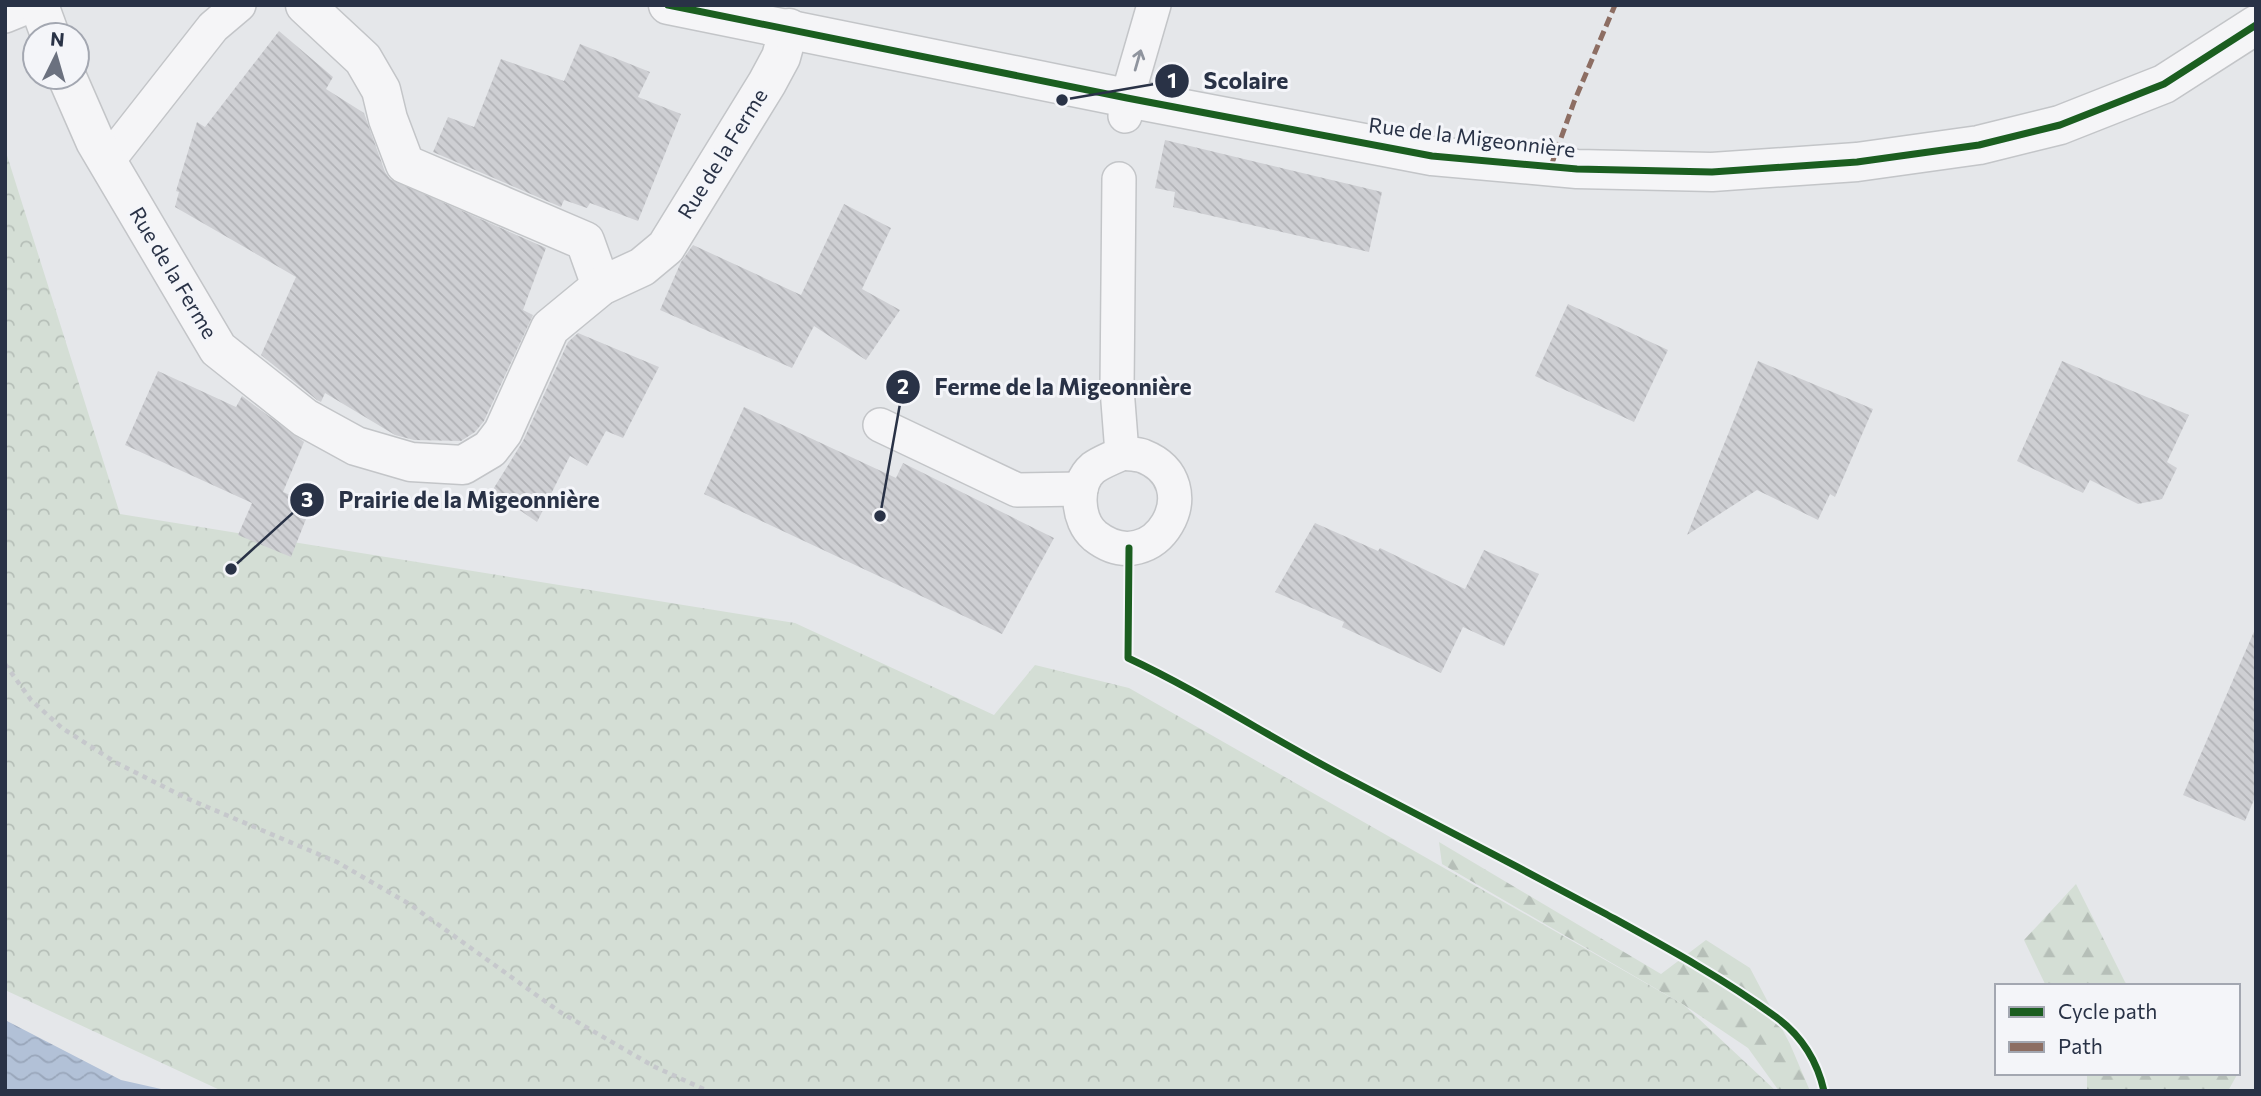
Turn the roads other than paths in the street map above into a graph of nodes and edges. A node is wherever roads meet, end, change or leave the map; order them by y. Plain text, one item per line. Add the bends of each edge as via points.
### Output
1 (32, 5) edge
2 (239, 5) edge
3 (305, 5) edge
4 (668, 5) edge
5 (1154, 5) edge
6 (5, 16) edge
7 (2256, 25) edge
8 (789, 28) junction
9 (73, 91) edge
10 (1126, 107) junction
11 (107, 162) junction
12 (1119, 179) dead end
13 (601, 286) junction
14 (880, 425) dead end
15 (1122, 453) junction
16 (1081, 489) junction

1 - 6 lane
2 - 11 lane via 213,27
3 - 13 street via 363,59 381,90 405,164 584,241
4 - 8 street, Rue de la Migeonnière
10 -> 5 lane
7 - 10 street, Rue de la Migeonnière via 2164,83 2060,125 1965,147 1857,162 1712,172 1577,169 1432,156
8 - 10 street, Rue de la Migeonnière
8 - 13 street, Rue de la Ferme via 767,83 666,247 642,267
9 - 11 street, Rue de la Ferme
11 - 13 street, Rue de la Ferme via 218,349 305,418 356,446 411,462 463,466 490,449 503,432 550,328
12 - 15 lane
14 - 16 lane via 1017,490
15 - 16 lane via 1092,469
15 - 16 lane via 1142,456 1160,466 1173,486 1175,505 1167,527 1148,544 1129,548 1105,543 1091,532 1082,516

